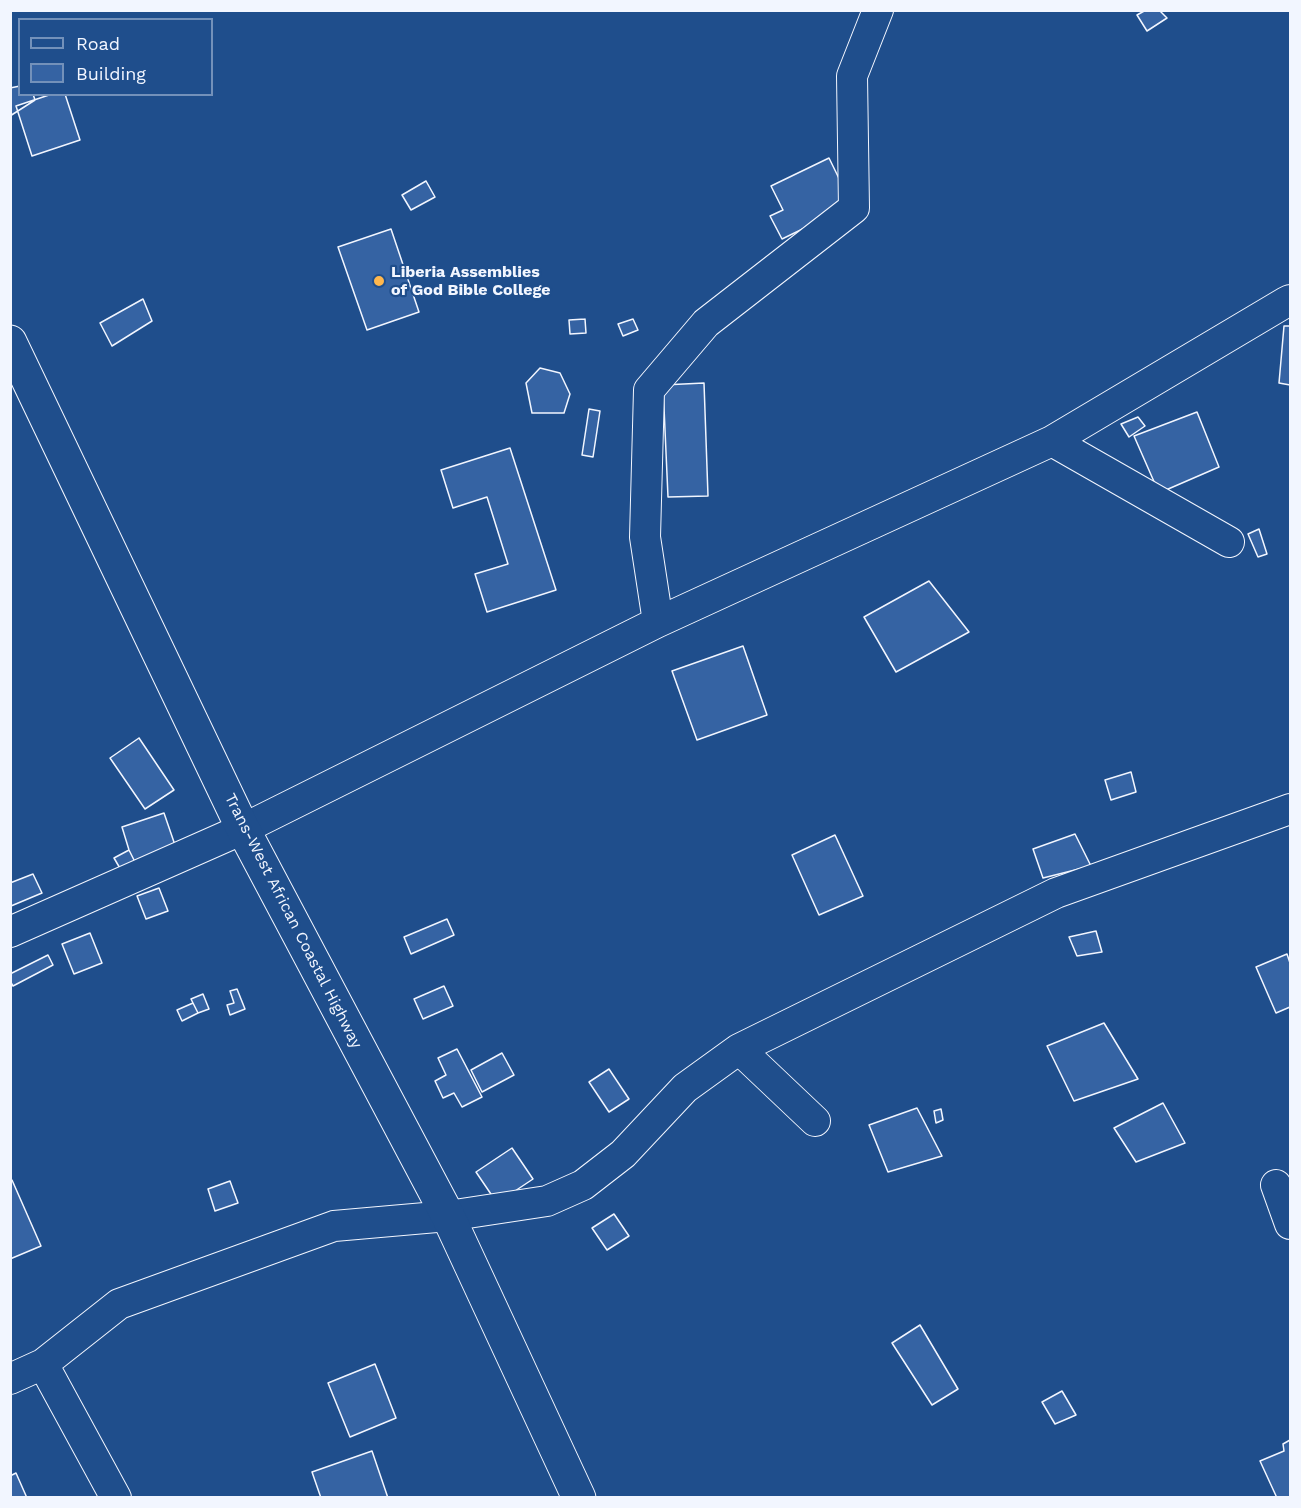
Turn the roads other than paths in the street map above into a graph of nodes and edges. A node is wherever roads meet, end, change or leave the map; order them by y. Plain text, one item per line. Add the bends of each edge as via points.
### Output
1 (878, 10) edge
2 (1290, 300) edge
3 (10, 342) edge
4 (1052, 441) junction
5 (1229, 542) dead end
6 (658, 622) junction
7 (1290, 809) edge
8 (243, 829) junction
9 (10, 932) edge
10 (739, 1049) junction
11 (815, 1121) dead end
12 (1276, 1185) dead end
13 (448, 1216) junction
14 (1290, 1224) edge
15 (43, 1364) junction
16 (10, 1379) edge
17 (116, 1497) edge
18 (579, 1497) edge

1 - 6 street via 852,76 854,207 706,323 649,390 645,537
2 - 4 street
3 - 8 highway, Trans-West African Coastal Highway
4 - 5 street
4 - 6 street
6 - 8 street
7 - 10 street via 1056,893
8 - 9 street
8 - 13 highway, Trans-West African Coastal Highway
10 - 11 street
10 - 13 street via 685,1088 622,1154 583,1185 547,1201
12 - 14 street
13 - 15 street via 334,1226 119,1304
13 - 18 highway, Trans-West African Coastal Highway
15 - 16 street
15 - 17 street

